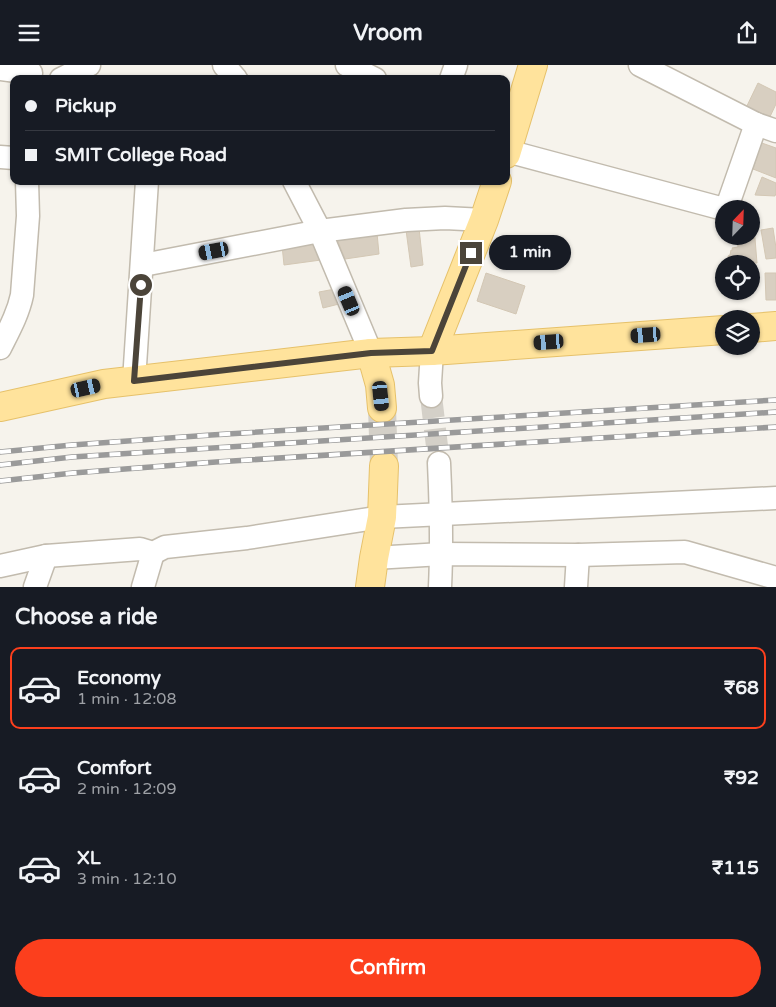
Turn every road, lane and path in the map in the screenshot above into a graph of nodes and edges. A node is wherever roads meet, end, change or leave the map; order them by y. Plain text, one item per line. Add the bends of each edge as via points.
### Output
1 (89, 65) edge
2 (224, 65) edge
3 (347, 65) edge
4 (533, 65) edge
5 (640, 65) edge
6 (0, 69) edge
7 (31, 72) edge
8 (69, 75) edge
9 (233, 75) edge
10 (367, 75) edge
11 (766, 127) edge
12 (510, 142) edge
13 (510, 153) edge
14 (27, 185) edge
15 (147, 185) edge
16 (296, 185) edge
17 (496, 185) edge
18 (484, 220) junction
19 (320, 231) junction
20 (143, 265) junction
21 (776, 326) edge
22 (760, 327) edge
23 (715, 331) edge
24 (0, 348) edge
25 (432, 351) junction
26 (371, 353) junction
27 (134, 381) junction
28 (431, 396) tunnel mouth
29 (0, 407) edge
30 (382, 408) tunnel mouth
31 (439, 463) tunnel mouth
32 (384, 466) tunnel mouth
33 (776, 498) edge
34 (442, 514) junction
35 (382, 517) junction
36 (153, 553) junction
37 (442, 555) junction
38 (578, 555) junction
39 (46, 556) junction
40 (374, 558) junction
41 (0, 566) edge
42 (776, 578) edge
43 (35, 587) edge
44 (143, 587) edge
45 (370, 587) edge
46 (440, 587) edge
47 (576, 587) edge

1 - 8 street
2 - 9 street
3 - 10 street
4 - 12 main road
5 - 11 street
6 - 7 street
11 - 13 street via 727,207 720,209
14 - 24 street via 22,295 16,317
15 - 20 street
16 - 19 street
17 - 18 main road
18 - 19 street via 406,220
18 - 25 main road
19 - 20 street
19 - 26 street
20 - 27 street
21 - 22 main road
23 - 25 main road
25 - 26 main road
25 - 28 street
26 - 27 main road
26 - 30 main road via 380,385
27 - 29 main road via 104,384
31 - 34 street
32 - 35 main road
33 - 34 street
34 - 35 street
34 - 37 street
35 - 36 street via 165,547
35 - 40 main road
36 - 39 street via 140,549
36 - 44 street
37 - 38 street
37 - 40 street
37 - 46 street
38 - 42 street via 685,552
38 - 47 street
39 - 41 street
39 - 43 street
40 - 45 main road

